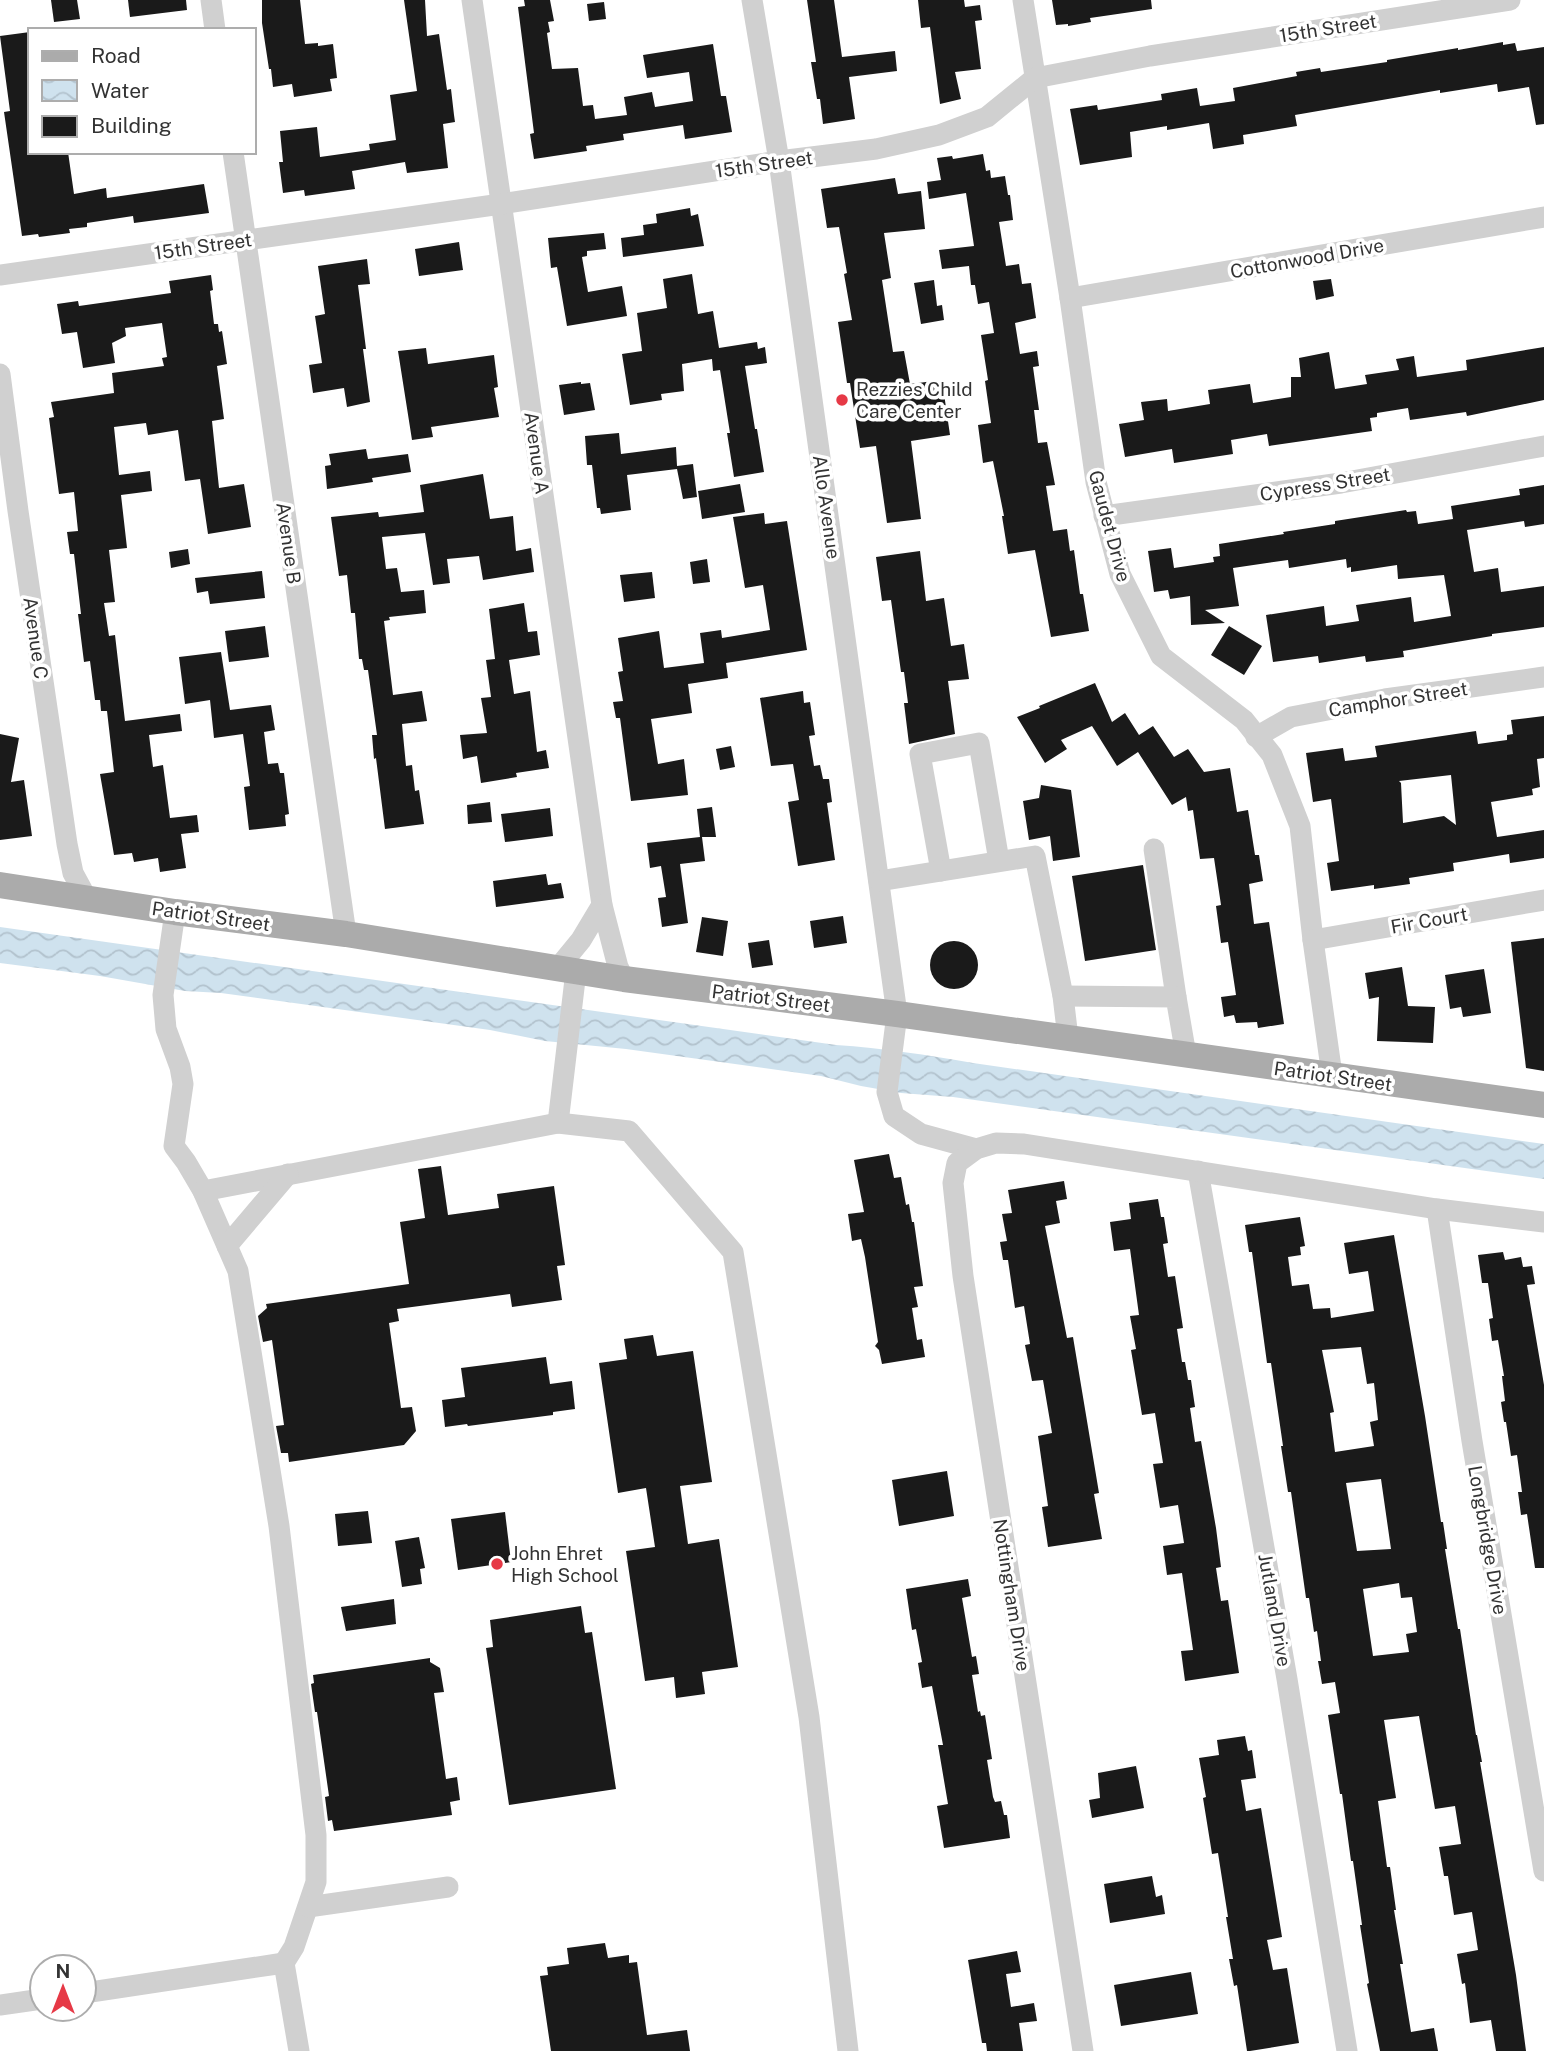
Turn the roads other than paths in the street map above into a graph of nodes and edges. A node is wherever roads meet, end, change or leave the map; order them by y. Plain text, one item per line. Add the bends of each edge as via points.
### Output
1 (211, 0) edge
2 (472, 0) edge
3 (752, 0) edge
4 (1023, 0) edge
5 (1510, 0) edge
6 (215, 28) edge
7 (1035, 78) junction
8 (233, 154) edge
9 (779, 161) junction
10 (501, 204) junction
11 (1544, 217) edge
12 (246, 240) junction
13 (0, 275) edge
14 (1070, 298) junction
15 (0, 374) edge
16 (1544, 446) edge
17 (9, 512) edge
18 (1104, 516) junction
19 (1544, 677) edge
20 (1256, 737) junction
21 (1154, 849) dead end
22 (999, 861) junction
23 (941, 871) junction
24 (879, 881) junction
25 (0, 885) edge
26 (86, 897) junction
27 (1544, 900) edge
28 (603, 905) junction
29 (174, 923) junction
30 (346, 934) junction
31 (1313, 940) junction
32 (569, 977) junction
33 (624, 979) junction
34 (1063, 996) junction
35 (1176, 997) junction
36 (897, 1014) junction
37 (1069, 1038) junction
38 (1186, 1055) junction
39 (1332, 1075) junction
40 (1544, 1105) edge
41 (558, 1123) junction
42 (976, 1149) junction
43 (1198, 1171) junction
44 (288, 1174) junction
45 (203, 1191) junction
46 (1437, 1209) junction
47 (1544, 1222) edge
48 (227, 1246) junction
49 (1544, 1871) edge
50 (448, 1886) dead end
51 (308, 1907) junction
52 (284, 1963) junction
53 (98, 1991) edge
54 (28, 2001) edge
55 (0, 2005) edge
56 (299, 2051) edge
57 (848, 2051) edge
58 (1083, 2051) edge
59 (1347, 2051) edge

1 - 6 street
2 - 10 street, Avenue A
3 - 9 street, Allo Avenue
4 - 7 street, Gaudet Drive
5 - 7 street, 15th Street via 1150,55
7 - 9 street, 15th Street via 987,117 939,135 876,149
7 - 14 street, Gaudet Drive
8 - 12 street, Avenue B
9 - 10 street, 15th Street
9 - 24 street, Allo Avenue
10 - 12 street, 15th Street
10 - 28 street, Avenue A
11 - 14 street, Cottonwood Drive
12 - 13 street, 15th Street
12 - 30 street, Avenue B
14 - 18 street, Gaudet Drive
15 - 17 street, Avenue C
16 - 18 street, Cypress Street via 1341,484
17 - 26 street, Avenue C via 67,844 73,873
18 - 20 street, Gaudet Drive via 1120,574 1161,656 1244,720
19 - 20 street, Camphor Street via 1291,717
20 - 31 street, Gaudet Drive via 1272,755 1300,826
21 - 35 street
22 - 23 street
22 - 23 street via 979,744 920,754
22 - 34 street via 1035,856
23 - 24 street
24 - 36 street, Allo Avenue
25 - 26 main road, Patriot Street
26 - 29 main road, Patriot Street
27 - 31 street, Fir Court
28 - 32 street via 581,940
28 - 33 street, Avenue A
29 - 30 main road, Patriot Street
29 - 45 street via 163,995 166,1029 183,1084 174,1146
30 - 32 main road, Patriot Street
31 - 39 street, Gaudet Drive
32 - 33 main road, Patriot Street
32 - 41 street
33 - 36 main road, Patriot Street
34 - 35 street
34 - 37 street
35 - 38 street
36 - 37 main road, Patriot Street
36 - 42 street, Allo Avenue via 887,1092 894,1116 921,1134
37 - 38 main road, Patriot Street
38 - 39 main road, Patriot Street
39 - 40 main road, Patriot Street
41 - 44 street
41 - 57 street via 629,1131 733,1252 809,1717
42 - 43 street via 996,1143 1024,1144
42 - 58 street, Nottingham Drive via 957,1163 953,1182 963,1276
43 - 46 street
43 - 59 street, Jutland Drive
44 - 45 street
44 - 48 street
45 - 48 street
46 - 47 street
46 - 49 street, Longbridge Drive
48 - 51 street via 238,1271 279,1526 316,1835 316,1882
50 - 51 street
51 - 52 street via 295,1947
52 - 53 street
52 - 56 street
54 - 55 street

